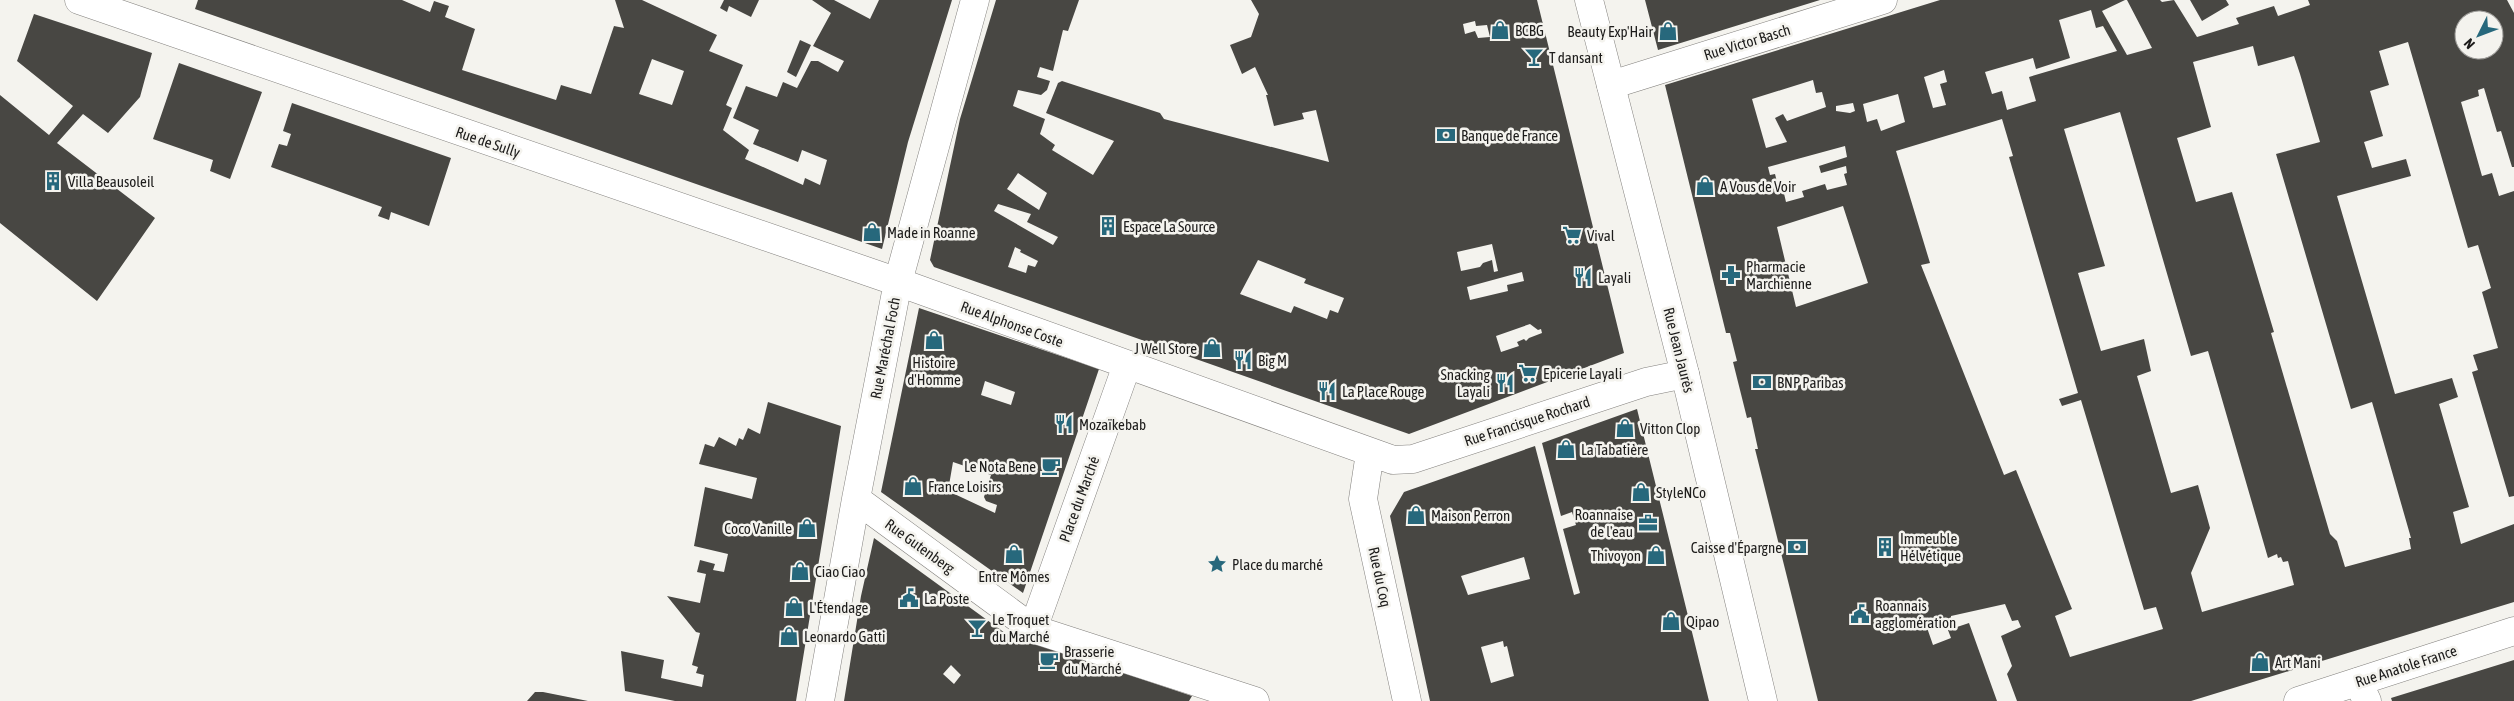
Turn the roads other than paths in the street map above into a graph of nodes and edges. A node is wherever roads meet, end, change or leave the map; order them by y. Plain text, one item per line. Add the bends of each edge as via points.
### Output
1 (79, 0) edge
2 (975, 0) edge
3 (1589, 0) edge
4 (1884, 0) edge
5 (1611, 85) junction
6 (898, 282) junction
7 (1127, 365) junction
8 (1685, 374) junction
9 (1370, 453) junction
10 (856, 499) junction
11 (1033, 629) junction
12 (2514, 631) edge
13 (2362, 691) edge
14 (820, 701) edge
15 (1255, 701) edge
16 (1407, 701) edge
17 (1764, 701) edge
18 (2298, 701) edge

1 - 6 street, Rue de Sully
2 - 6 street, Rue Maréchal Foch
3 - 5 street, Rue Jean Jaurès
4 - 5 street, Rue Victor Basch
5 - 8 street, Rue Jean Jaurès
6 - 7 street, Rue Alphonse Coste
6 - 10 street, Rue Maréchal Foch
7 - 9 street
7 - 11 street, Place du Marché
8 - 9 street, Rue Francisque Rochard via 1646,382 1413,459 1393,460
8 - 17 street, Rue Jean Jaurès
9 - 16 street, Rue du Coq via 1364,499
10 - 11 street, Rue Gutenberg
10 - 14 street, Rue Maréchal Foch
11 - 15 street
12 - 13 street, Rue Anatole France
13 - 18 street, Rue Anatole France

